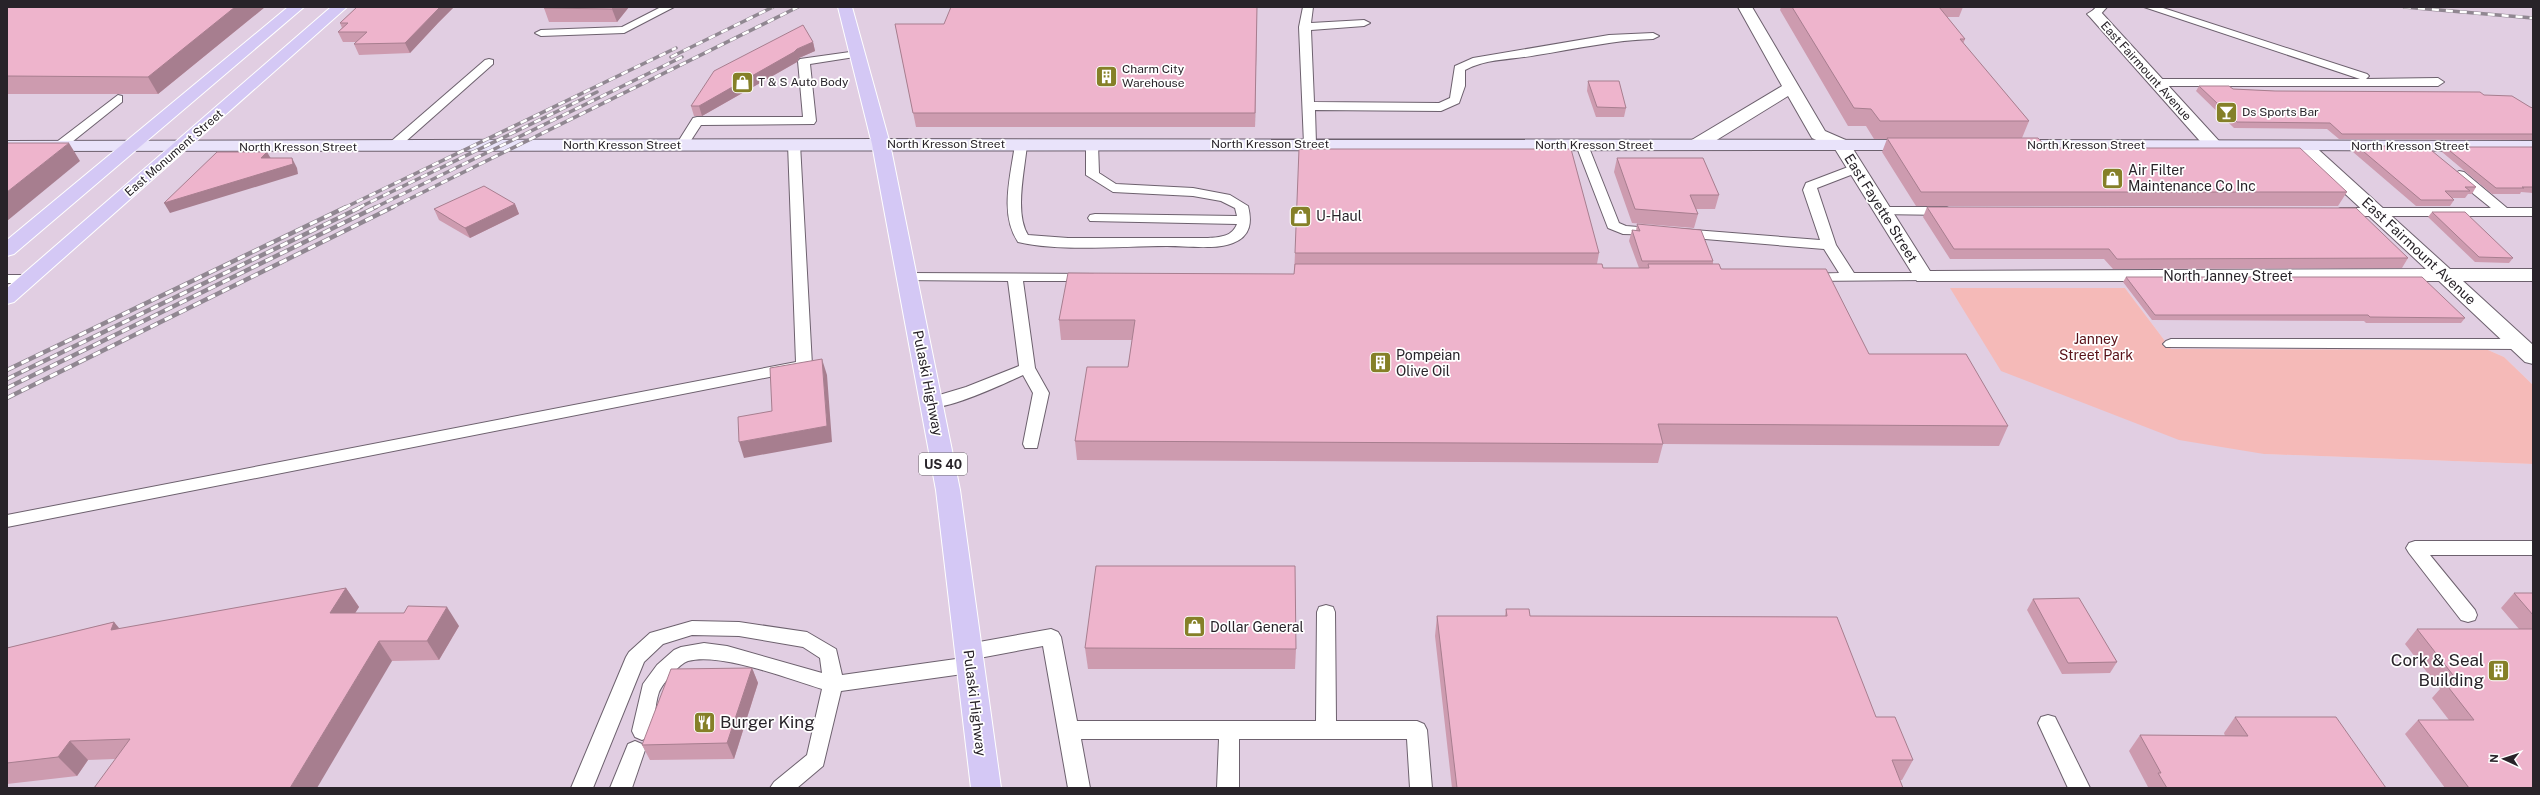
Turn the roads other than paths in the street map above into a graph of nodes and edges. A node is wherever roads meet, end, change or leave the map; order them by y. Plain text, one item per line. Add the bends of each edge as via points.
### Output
1 (298, 7) edge
2 (340, 7) edge
3 (669, 7) edge
4 (844, 7) edge
5 (1308, 7) edge
6 (1745, 7) edge
7 (2149, 7) edge
8 (2098, 10) edge
9 (1364, 23) dead end
10 (1305, 27) junction
11 (541, 33) dead end
12 (1653, 36) dead end
13 (857, 54) junction
14 (489, 62) dead end
15 (2363, 76) dead end
16 (2157, 82) junction
17 (2438, 82) dead end
18 (1792, 87) junction
19 (118, 99) edge
20 (1308, 106) junction
21 (794, 144) junction
22 (881, 144) junction
23 (1021, 144) junction
24 (1092, 144) junction
25 (1310, 144) junction
26 (682, 145) junction
27 (1582, 145) junction
28 (1696, 145) junction
29 (1842, 145) junction
30 (1929, 145) edge
31 (2000, 145) edge
32 (2213, 145) junction
33 (7, 146) edge
34 (58, 146) junction
35 (131, 146) junction
36 (2304, 146) junction
37 (2424, 146) junction
38 (2533, 146) edge
39 (181, 147) junction
40 (392, 147) junction
41 (1856, 168) junction
42 (1882, 211) junction
43 (1962, 211) edge
44 (2329, 212) edge
45 (2377, 212) junction
46 (2504, 212) junction
47 (2533, 212) edge
48 (1095, 218) dead end
49 (1245, 220) junction
50 (1829, 245) junction
51 (7, 250) edge
52 (2446, 275) junction
53 (2532, 276) edge
54 (907, 277) junction
55 (1015, 277) junction
56 (1102, 277) edge
57 (1794, 278) edge
58 (1850, 278) junction
59 (1924, 278) junction
60 (7, 279) edge
61 (28, 280) junction
62 (7, 298) edge
63 (2172, 344) dead end
64 (2518, 344) junction
65 (2533, 357) edge
66 (1027, 368) junction
67 (932, 403) junction
68 (1031, 444) dead end
69 (7, 521) edge
70 (2533, 548) edge
71 (1326, 612) dead end
72 (2468, 615) dead end
73 (969, 658) junction
74 (833, 684) junction
75 (2048, 723) dead end
76 (1069, 730) junction
77 (1229, 730) junction
78 (1326, 730) junction
79 (582, 788) edge
80 (622, 788) edge
81 (781, 788) edge
82 (986, 788) edge
83 (1079, 788) edge
84 (1228, 788) edge
85 (1421, 788) edge
86 (2079, 788) edge

1 - 35 main road
2 - 39 main road, East Monument Street
3 - 11 lane via 624,30
4 - 13 main road, Pulaski Highway / US 40
5 - 10 lane
6 - 18 street, East Fayette Street
7 - 15 lane
8 - 16 street, East Fairmount Avenue
9 - 10 lane
10 - 20 lane
12 - 20 lane via 1619,36 1589,40 1535,52 1487,57 1469,62 1459,68 1459,86 1455,100 1441,107
13 - 22 main road, Pulaski Highway / US 40
13 - 26 lane via 804,61 810,121 697,121
14 - 40 lane
16 - 17 lane
16 - 32 street, East Fairmount Avenue
18 - 28 street
18 - 29 street, East Fayette Street via 1818,134
19 - 34 lane
20 - 25 lane
21 - 22 street, North Kresson Street
21 - 26 street, North Kresson Street
21 - 69 lane via 804,366
22 - 23 street, North Kresson Street
22 - 54 main road, Pulaski Highway / US 40
23 - 24 street, North Kresson Street
23 - 49 lane via 1015,211 1017,233 1023,239 1068,242 1208,242 1229,240 1241,232
24 - 25 street, North Kresson Street
24 - 49 lane via 1093,175 1113,188 1192,192 1225,198 1241,206
25 - 27 street, North Kresson Street
26 - 40 street, North Kresson Street
27 - 28 street, North Kresson Street
27 - 50 lane via 1616,228
28 - 29 street, North Kresson Street
29 - 30 street, North Kresson Street
29 - 41 street, East Fayette Street
31 - 32 street, North Kresson Street
32 - 36 street, North Kresson Street
33 - 34 street, North Kresson Street
34 - 35 street, North Kresson Street
35 - 39 street, North Kresson Street
35 - 51 main road
36 - 37 street, North Kresson Street
36 - 45 street, East Fairmount Avenue
37 - 38 street, North Kresson Street
37 - 46 lane
39 - 40 street, North Kresson Street
39 - 61 main road, East Monument Street
41 - 42 street, East Fayette Street
41 - 50 lane via 1811,186 1810,190
42 - 43 lane
42 - 59 street, East Fayette Street
44 - 45 lane
45 - 46 lane
45 - 52 street, East Fairmount Avenue
46 - 47 lane
48 - 49 lane
50 - 58 lane
52 - 53 street, North Janney Street
52 - 59 street, North Janney Street
52 - 64 street, East Fairmount Avenue
54 - 55 lane
54 - 67 main road, Pulaski Highway / US 40
55 - 56 lane
55 - 66 lane
57 - 58 lane
58 - 59 lane
60 - 61 lane
61 - 62 main road, East Monument Street
63 - 64 lane
64 - 65 street, East Fairmount Avenue
66 - 67 lane via 972,391
66 - 68 lane via 1041,393
67 - 73 main road, Pulaski Highway / US 40 via 948,490
70 - 72 lane via 2415,548
71 - 78 lane
73 - 74 lane
73 - 76 lane via 1051,637
73 - 82 main road, Pulaski Highway / US 40
74 - 79 lane via 829,654 807,640 739,628 692,628 657,638 636,657
74 - 80 lane via 727,654 704,650 681,655 664,671 650,690 638,740
74 - 81 lane via 816,760
75 - 86 lane
76 - 77 lane
76 - 83 lane
77 - 78 lane
77 - 84 lane
78 - 85 lane via 1417,730

